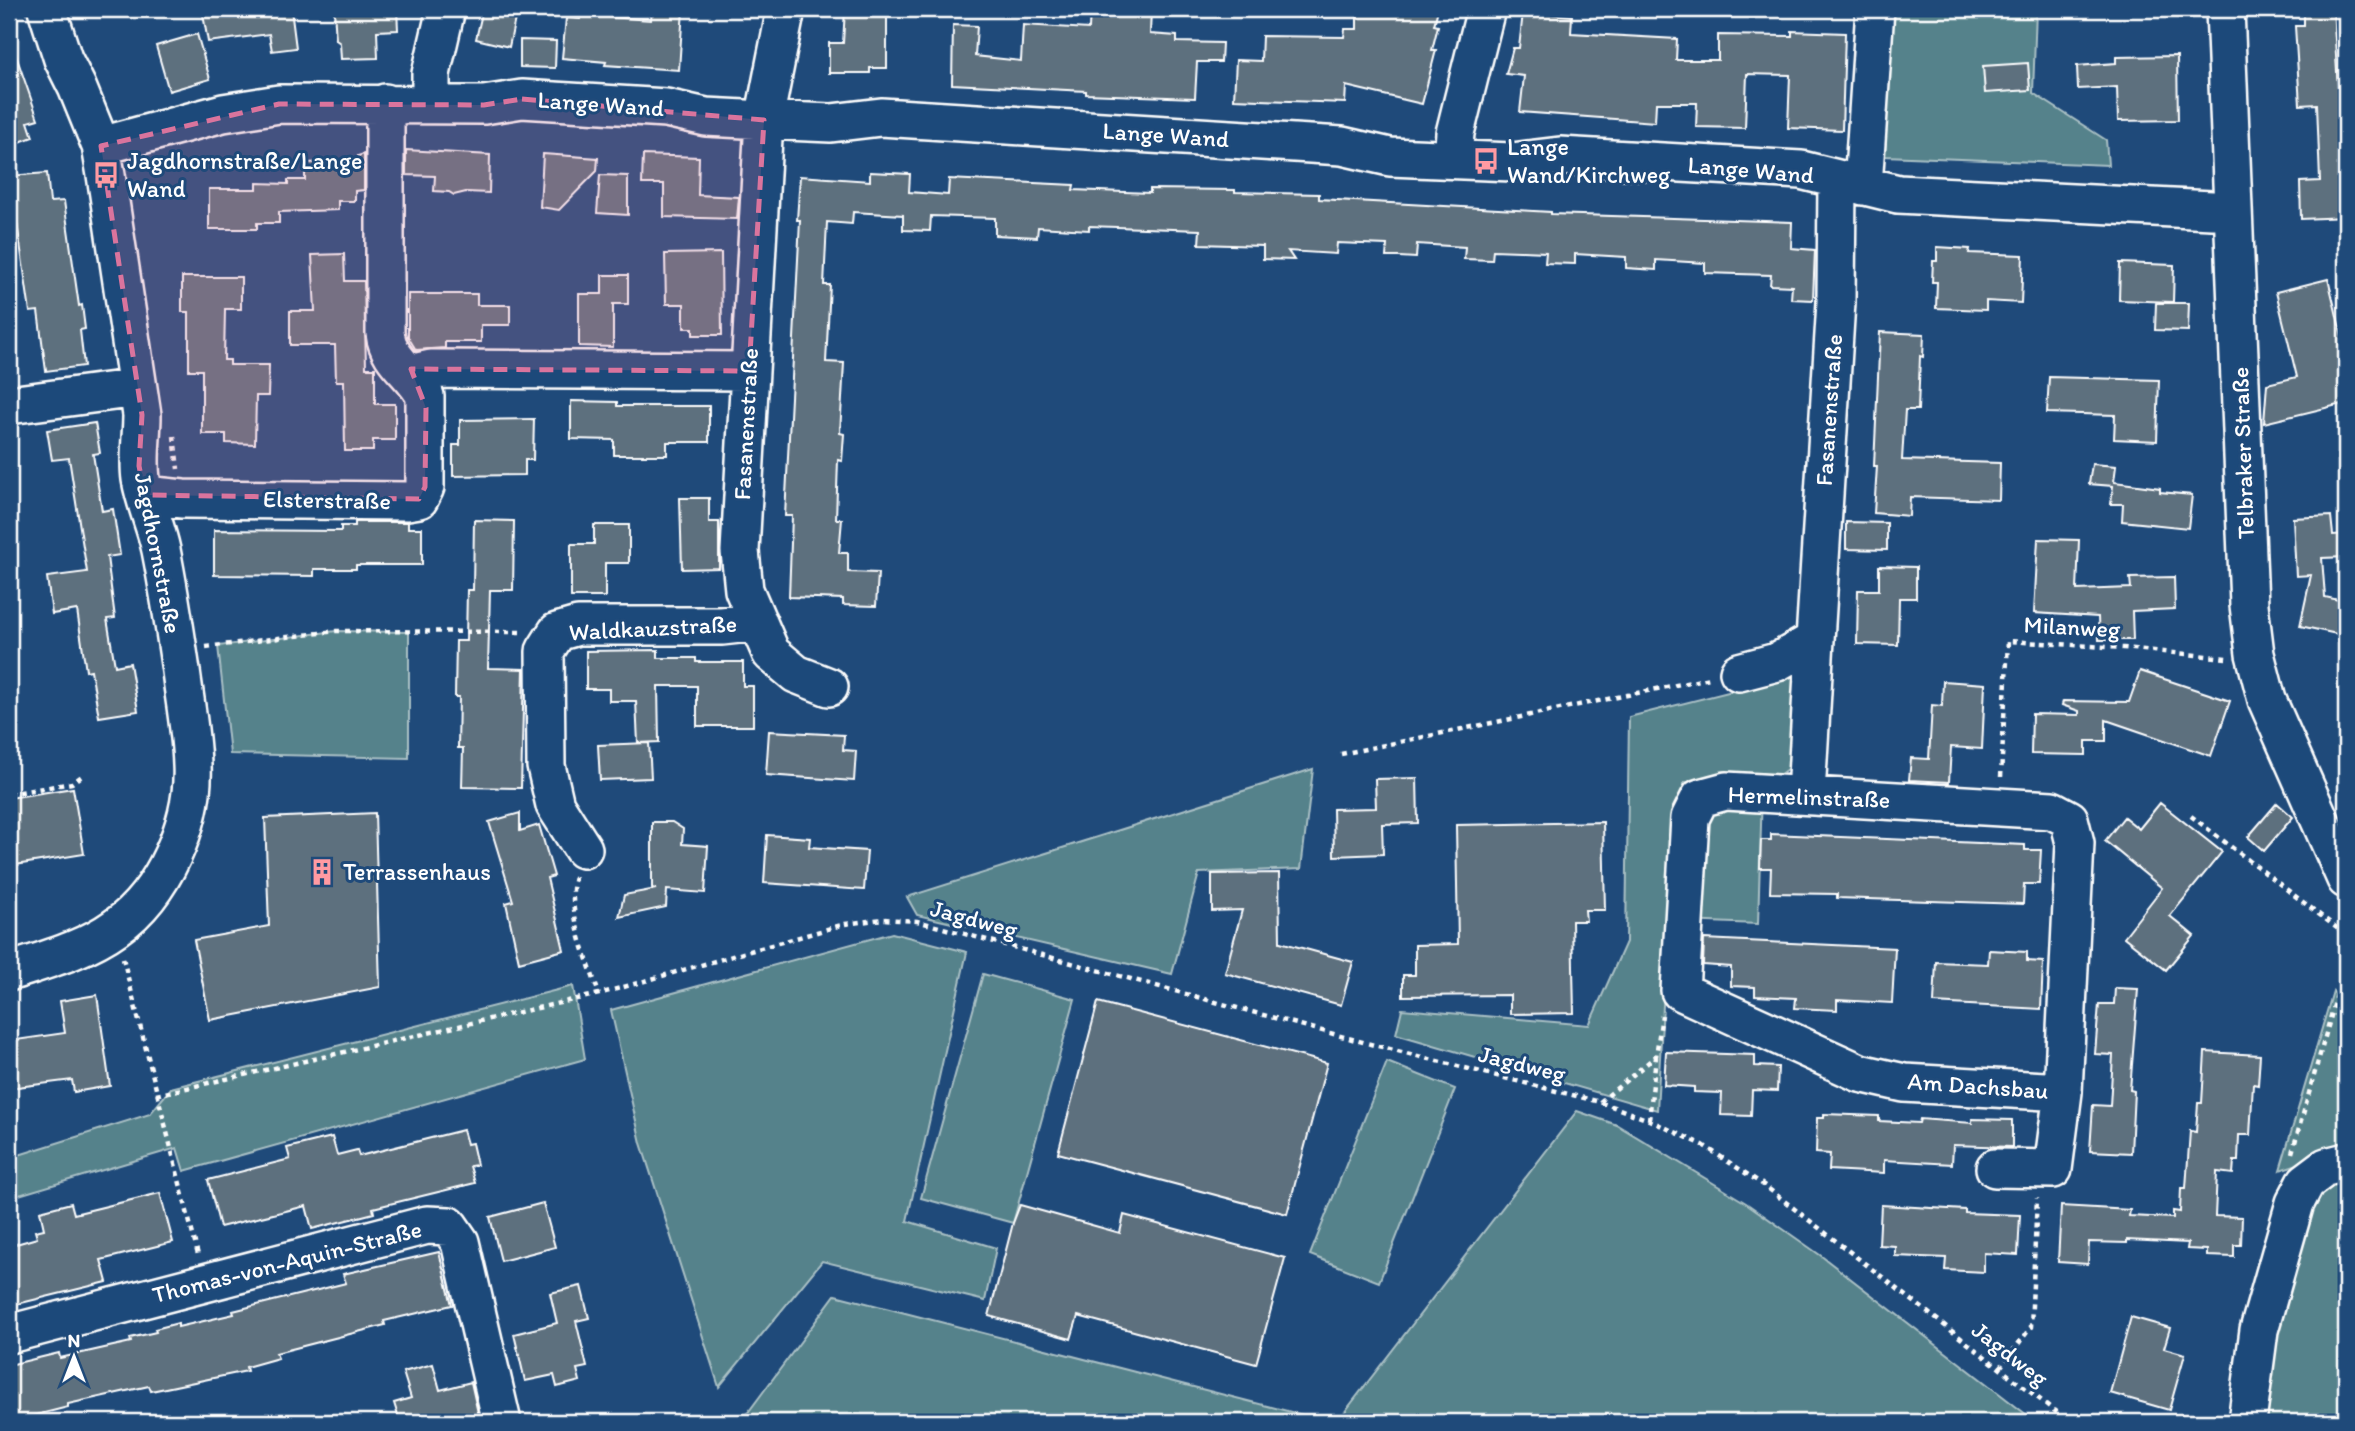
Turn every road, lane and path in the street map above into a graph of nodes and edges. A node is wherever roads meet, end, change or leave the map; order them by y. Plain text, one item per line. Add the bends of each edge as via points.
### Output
1 (47, 9) edge
2 (446, 9) edge
3 (786, 9) edge
4 (1486, 9) edge
5 (1875, 9) edge
6 (2225, 9) edge
7 (385, 103) junction
8 (431, 103) junction
9 (764, 120) junction
10 (101, 146) junction
11 (1453, 159) junction
12 (1850, 183) junction
13 (2233, 209) junction
14 (749, 370) junction
15 (409, 374) junction
16 (137, 388) junction
17 (9, 405) edge
18 (145, 495) junction
19 (758, 622) junction
20 (557, 632) junction
21 (1815, 640) junction
22 (178, 651) junction
23 (2255, 654) junction
24 (1739, 672) joint
25 (829, 687) dead end
26 (1341, 754) dead end
27 (82, 776) dead end
28 (9, 794) edge
29 (1806, 794) junction
30 (1999, 806) junction
31 (2191, 816) dead end
32 (2069, 819) joint
33 (583, 849) joint
34 (2346, 879) edge
35 (116, 928) junction
36 (2346, 938) edge
37 (9, 972) edge
38 (1679, 991) junction
39 (599, 994) junction
40 (1656, 1056) junction
41 (2063, 1092) junction
42 (156, 1095) junction
43 (1600, 1102) junction
44 (1649, 1120) junction
45 (2346, 1162) edge
46 (1995, 1168) dead end
47 (2038, 1169) junction
48 (2306, 1182) junction
49 (205, 1283) junction
50 (9, 1334) edge
51 (2000, 1368) junction
52 (502, 1422) edge
53 (2069, 1422) edge
54 (2247, 1422) edge

1 - 10 street, Jagdhornstraße
2 - 8 street via 431,74
3 - 9 street, Fasanenstraße
4 - 11 street via 1455,133
5 - 12 street, Fasanenstraße
6 - 13 street, Telbraker Straße
7 - 8 street, Lange Wand
7 - 10 street, Lange Wand via 279,104 223,113
7 - 15 street, Elsterstraße via 386,345
8 - 9 street, Lange Wand via 484,105 522,99
9 - 11 street, Lange Wand via 831,123 881,117 1342,146 1390,157
9 - 14 street, Fasanenstraße
10 - 16 street, Jagdhornstraße
11 - 12 street, Lange Wand via 1512,162 1560,156 1801,170
12 - 13 street, Lange Wand via 1898,194
12 - 21 street, Fasanenstraße via 1836,302
13 - 23 street, Telbraker Straße via 2249,605
14 - 15 street via 431,369
14 - 19 street, Fasanenstraße via 740,551 744,590
15 - 18 street, Elsterstraße via 421,387 426,408 425,487 419,499
16 - 17 street
16 - 18 street, Jagdhornstraße via 142,415 139,466
18 - 22 street, Jagdhornstraße via 160,548
19 - 20 street, Waldkauzstraße via 579,626
19 - 25 street, Fasanenstraße via 771,653 796,674
20 - 22 path via 335,631
20 - 33 street, Waldkauzstraße via 545,651 546,766 555,805
21 - 24 street via 1777,662
21 - 29 street, Fasanenstraße
22 - 35 street, Jagdhornstraße via 193,768 181,837 144,903
23 - 30 path, Milanweg via 2235,659 2008,641
23 - 34 street, Telbraker Straße via 2267,700
24 - 26 path
27 - 28 path via 72,783
29 - 30 street, Hermelinstraße
29 - 38 street, Hermelinstraße via 1726,791 1700,798 1690,818
30 - 32 street, Hermelinstraße via 2052,810
31 - 36 path
32 - 41 street, Am Dachsbau via 2075,843
33 - 39 path via 571,891
35 - 37 street, Jagdhornstraße via 73,951
35 - 42 path
36 - 48 path via 2340,984 2292,1156
38 - 40 path via 1665,991
38 - 41 street, Am Dachsbau via 1860,1073 1904,1083
39 - 42 path, Jagdweg
39 - 43 path, Jagdweg via 845,923 916,921
40 - 43 path
40 - 44 path
41 - 47 street via 2053,1169
42 - 49 path
43 - 44 path, Jagdweg
44 - 51 path, Jagdweg via 1703,1145 1765,1186
45 - 48 street via 2326,1167
46 - 47 street
47 - 51 path via 2031,1327
48 - 54 street via 2295,1203 2259,1330
49 - 50 street, Thomas-von-Aquin-Straße
49 - 52 street, Thomas-von-Aquin-Straße via 427,1225 449,1226 460,1242
51 - 53 path, Jagdweg

